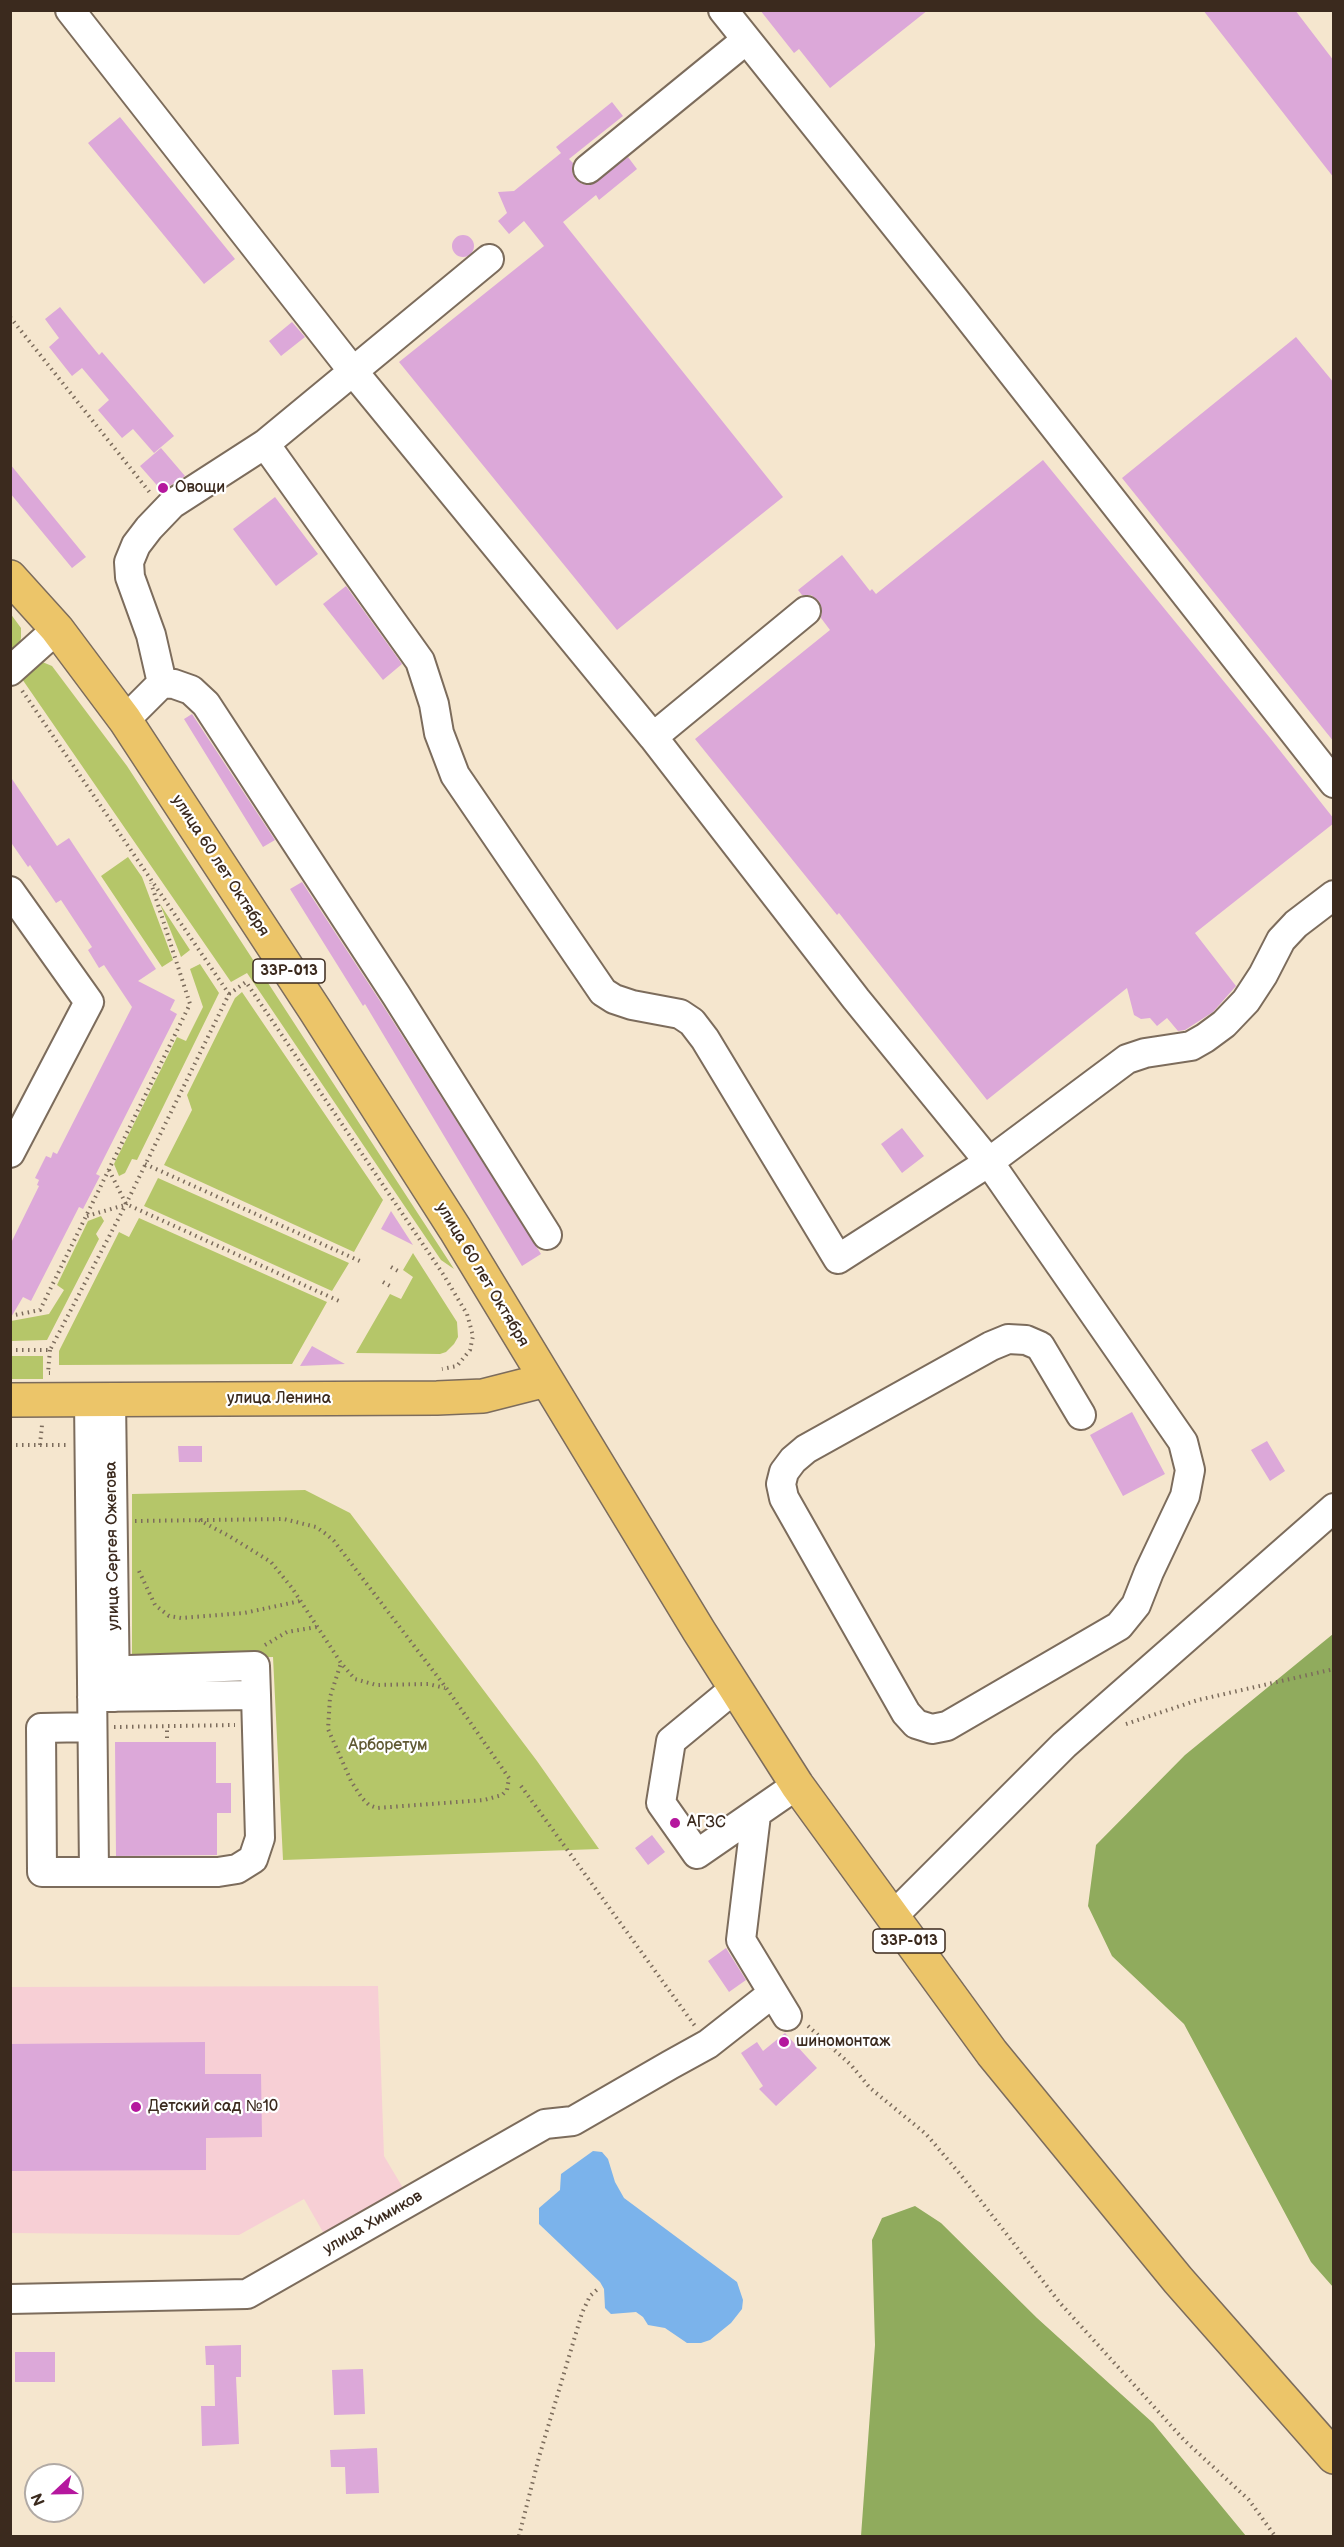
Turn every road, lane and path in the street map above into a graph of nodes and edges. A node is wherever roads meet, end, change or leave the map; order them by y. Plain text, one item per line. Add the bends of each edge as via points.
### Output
1 (69, 10) edge
2 (737, 21) edge
3 (588, 169) dead end
4 (489, 259) dead end
5 (10, 317) edge
6 (352, 370) junction
7 (265, 444) junction
8 (165, 511) junction
9 (10, 577) edge
10 (806, 611) dead end
11 (57, 629) junction
12 (14, 678) edge
13 (162, 683) junction
14 (126, 720) junction
15 (653, 736) junction
16 (1334, 783) edge
17 (150, 878) junction
18 (10, 891) edge
19 (1334, 895) edge
20 (229, 994) junction
21 (10, 1153) edge
22 (989, 1162) junction
23 (145, 1164) junction
24 (109, 1169) junction
25 (126, 1204) junction
26 (86, 1217) junction
27 (547, 1235) dead end
28 (362, 1262) dead end
29 (391, 1267) dead end
30 (398, 1271) dead end
31 (383, 1282) dead end
32 (390, 1286) dead end
33 (339, 1301) dead end
34 (10, 1316) edge
35 (10, 1350) edge
36 (50, 1350) junction
37 (438, 1370) dead end
38 (60, 1373) dead end
39 (546, 1380) junction
40 (100, 1399) junction
41 (10, 1400) edge
42 (1081, 1415) dead end
43 (10, 1445) edge
44 (40, 1445) dead end
45 (1334, 1508) edge
46 (198, 1520) junction
47 (134, 1530) dead end
48 (138, 1568) dead end
49 (300, 1601) junction
50 (317, 1628) junction
51 (341, 1663) junction
52 (255, 1666) junction
53 (1334, 1670) edge
54 (103, 1684) junction
55 (447, 1689) junction
56 (734, 1689) junction
57 (256, 1695) junction
58 (236, 1725) dead end
59 (167, 1726) junction
60 (1119, 1726) dead end
61 (92, 1727) junction
62 (167, 1738) dead end
63 (797, 1785) junction
64 (521, 1786) dead end
65 (756, 1815) junction
66 (94, 1871) junction
67 (892, 1917) junction
68 (780, 2004) junction
69 (708, 2044) junction
70 (600, 2287) dead end
71 (10, 2299) edge
72 (1334, 2457) edge
73 (519, 2536) edge
74 (1275, 2536) edge

1 - 6 street
2 - 3 street
2 - 16 street
4 - 6 street
5 - 8 path
6 - 7 street
6 - 15 street
7 - 8 street
7 - 22 street via 420,661 455,775 603,992 632,1005 680,1014 692,1022 838,1259
8 - 13 street via 136,545 129,562
9 - 11 main road, улица 60 лет Октября / 33Р-013
10 - 15 street
11 - 12 street
11 - 14 main road, улица 60 лет Октября / 33Р-013
12 - 17 path
13 - 14 street
13 - 27 street via 191,690 206,704
14 - 39 main road, улица 60 лет Октября / 33Р-013 via 455,1229
15 - 22 street via 856,999
17 - 20 path
17 - 24 path via 190,1004
18 - 21 street via 88,1002
19 - 22 street via 1281,940 1246,1001 1224,1024 1191,1046 1126,1059
20 - 23 path
20 - 37 path via 246,982 467,1314 473,1343 467,1357 458,1366
22 - 42 street via 1183,1442 1190,1470 1185,1496 1136,1605 1119,1626 947,1726 932,1729 916,1724 906,1713 784,1498 784,1472 806,1449 1008,1339 1040,1346
23 - 25 path
23 - 28 path
24 - 25 path
24 - 26 path
25 - 26 path
25 - 33 path
25 - 36 path
26 - 34 path via 40,1310
29 - 30 path
31 - 32 path
35 - 36 path
36 - 38 path via 48,1374
39 - 40 main road, улица Ленина via 472,1397
39 - 56 main road, 33Р-013
40 - 41 main road, улица Ленина
40 - 54 street, улица Сергея Ожегова
43 - 44 path
45 - 67 street via 1064,1746
46 - 47 path via 134,1521
46 - 49 path via 271,1562
46 - 55 path via 285,1519 316,1527 334,1541
48 - 49 path via 155,1605 169,1616 244,1613
49 - 50 path
50 - 51 path
50 - 52 path via 297,1629 275,1637 260,1651
51 - 55 path via 364,1683 438,1685
51 - 55 path via 330,1697 328,1729 362,1798 377,1808 494,1799 507,1790 509,1778
52 - 54 street
52 - 57 street
53 - 60 path via 1198,1700
54 - 57 street
54 - 61 street, улица Сергея Ожегова
56 - 63 main road, 33Р-013
56 - 65 street via 671,1741 661,1803 697,1854
57 - 66 street via 260,1838 253,1859 237,1869 218,1872
58 - 59 path
59 - 61 path
59 - 62 path
61 - 66 street, улица Сергея Ожегова
61 - 66 street via 41,1728 42,1872
63 - 65 street
63 - 67 main road, 33Р-013
64 - 69 path
65 - 68 street via 741,1940
67 - 72 main road, 33Р-013 via 992,2053 1155,2253
68 - 69 street, улица Химиков
68 - 74 path via 825,2038 870,2088 926,2134 1060,2303 1184,2440 1249,2500
69 - 71 street, улица Химиков via 573,2121 545,2124 247,2294
70 - 73 path via 590,2296 582,2313

